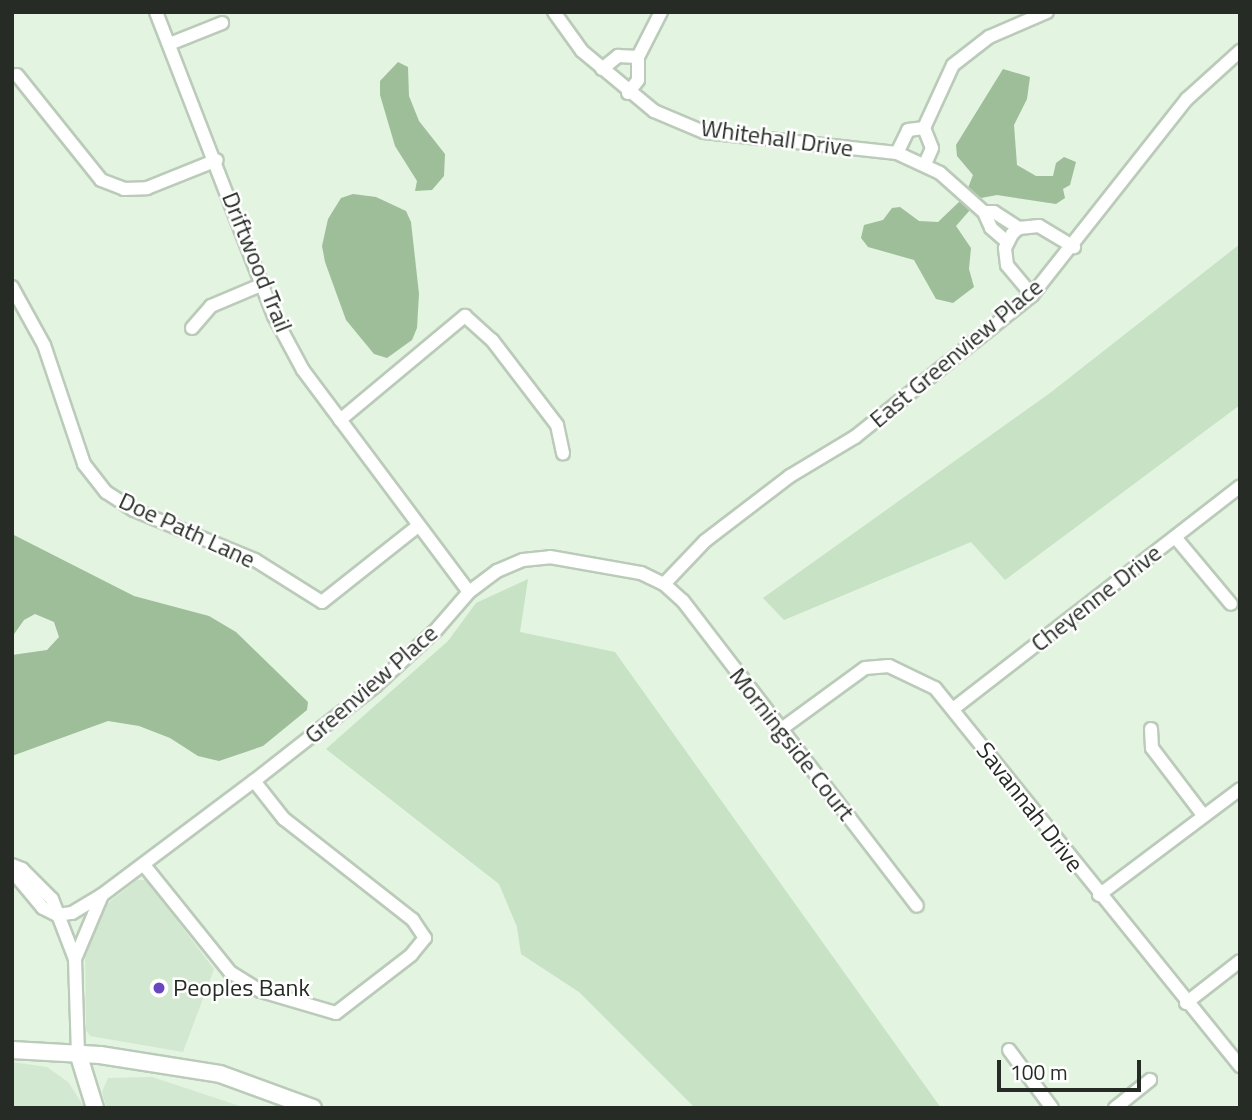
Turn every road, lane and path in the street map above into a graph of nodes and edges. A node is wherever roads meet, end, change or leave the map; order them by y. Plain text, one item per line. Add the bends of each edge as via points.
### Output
1 (156, 12) edge
2 (554, 12) edge
3 (661, 12) edge
4 (1047, 12) edge
5 (222, 23) dead end
6 (172, 43) junction
7 (1240, 51) edge
8 (638, 57) junction
9 (602, 69) junction
10 (17, 75) dead end
11 (628, 93) junction
12 (924, 128) junction
13 (897, 153) junction
14 (217, 160) junction
15 (925, 164) junction
16 (984, 212) junction
17 (1019, 228) junction
18 (1007, 242) junction
19 (1074, 247) junction
20 (263, 284) junction
21 (12, 287) edge
22 (1032, 295) junction
23 (192, 328) dead end
24 (340, 420) junction
25 (563, 453) dead end
26 (1240, 486) edge
27 (418, 526) junction
28 (1175, 537) junction
29 (664, 584) junction
30 (469, 592) junction
31 (1231, 604) dead end
32 (953, 709) junction
33 (1151, 729) dead end
34 (780, 730) junction
35 (254, 781) junction
36 (1240, 789) edge
37 (1203, 815) junction
38 (12, 865) edge
39 (144, 865) junction
40 (12, 871) edge
41 (102, 895) junction
42 (1099, 895) junction
43 (917, 906) dead end
44 (57, 915) junction
45 (75, 959) junction
46 (1240, 961) edge
47 (1186, 1003) junction
48 (12, 1050) edge
49 (1009, 1050) dead end
50 (78, 1053) junction
51 (1240, 1066) edge
52 (1150, 1080) dead end
53 (95, 1108) edge
54 (313, 1108) edge
55 (1052, 1108) edge
56 (1115, 1108) edge

1 - 6 street, Driftwood Trail
2 - 9 street, Whitehall Drive
3 - 8 street
4 - 12 street via 969,49 953,65
5 - 6 street
6 - 14 street, Driftwood Trail
7 - 19 street, East Greenview Place via 1187,99
8 - 9 street via 618,56
8 - 11 street via 638,80
9 - 11 street, Whitehall Drive
10 - 14 street via 101,180 124,189 147,188
11 - 13 street, Whitehall Drive via 654,111 705,131
12 - 13 street via 908,130
12 - 15 street via 932,148
13 - 15 street, Whitehall Drive
14 - 20 street, Driftwood Trail
15 - 16 street, Whitehall Drive
16 - 17 street, Whitehall Drive via 994,212
16 - 18 street, Whitehall Drive via 986,222
17 - 18 street
17 - 19 street, Whitehall Drive via 1039,226
18 - 22 street, Whitehall Drive via 1007,265
19 - 22 street, East Greenview Place
20 - 23 street via 211,306
20 - 24 street, Driftwood Trail via 274,316 303,370
21 - 27 street, Doe Path Lane via 44,345 84,464 106,492 134,510 255,560 322,602
22 - 29 street, East Greenview Place via 855,437 790,476 705,541
24 - 25 street via 465,316 485,333 557,425
24 - 27 street, Driftwood Trail
26 - 28 street, Cheyenne Drive
27 - 30 street, Driftwood Trail
28 - 31 street
28 - 32 street, Cheyenne Drive
29 - 30 street, Greenview Place via 640,573 550,557 514,564
29 - 34 street, Morningside Court via 683,601
30 - 35 street, Greenview Place via 405,660
32 - 34 street, Savannah Drive via 935,688 912,674 889,666 865,668
32 - 42 street, Savannah Drive
33 - 37 street via 1152,748
34 - 43 street, Morningside Court
35 - 39 street, Greenview Place
35 - 39 street via 284,818 413,920 425,938 411,955 336,1013 261,991 230,972
36 - 37 street
37 - 42 street
38 - 44 street via 52,899
39 - 41 street, Greenview Place
40 - 44 street via 43,908
41 - 44 street, Greenview Place via 72,913
41 - 45 street
42 - 47 street, Savannah Drive
44 - 45 street
45 - 50 street
46 - 47 street
47 - 51 street, Savannah Drive
48 - 50 main road
49 - 55 street
50 - 53 main road
50 - 54 main road via 220,1074
52 - 56 street

